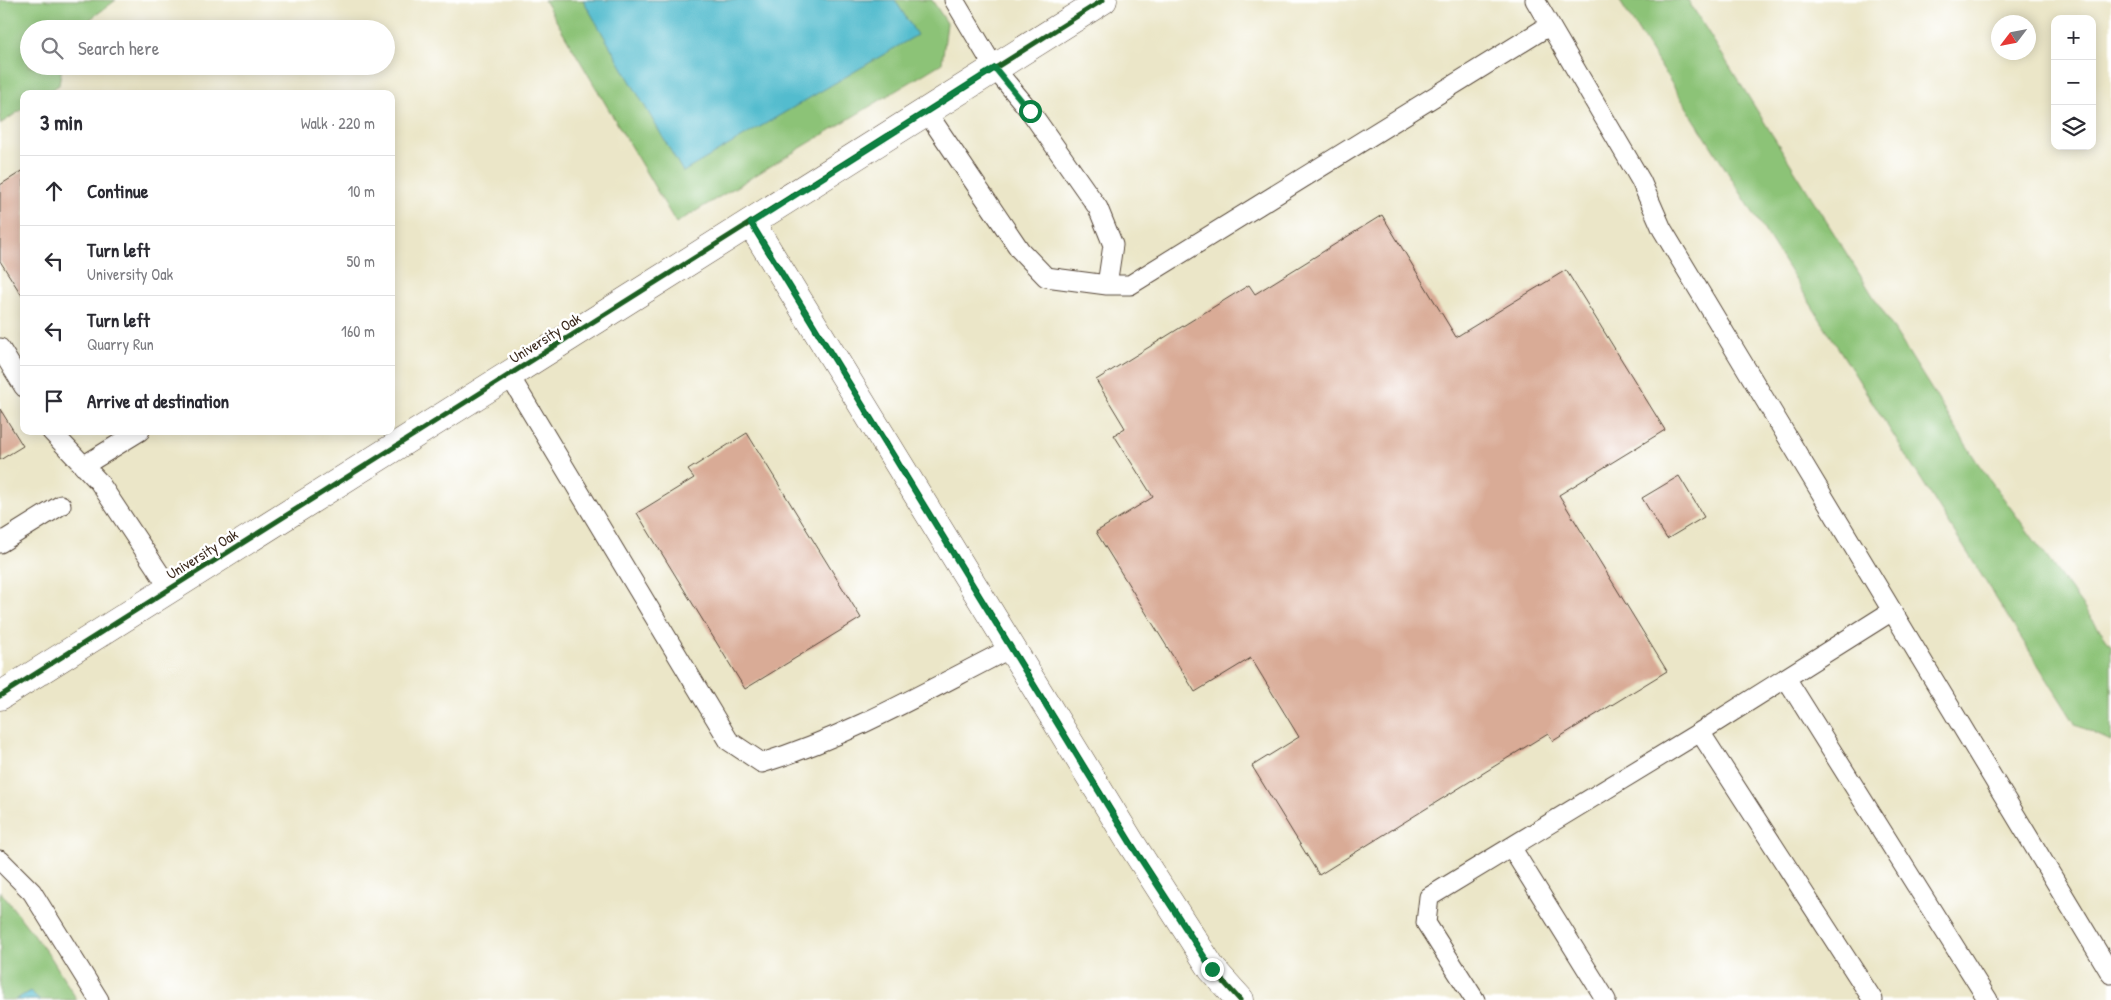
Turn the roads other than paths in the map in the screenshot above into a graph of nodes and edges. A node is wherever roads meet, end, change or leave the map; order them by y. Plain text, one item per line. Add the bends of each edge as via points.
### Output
1 (954, 0) edge
2 (1103, 0) edge
3 (1535, 0) edge
4 (1550, 25) junction
5 (995, 68) junction
6 (926, 111) junction
7 (751, 223) junction
8 (1107, 285) junction
9 (0, 348) edge
10 (510, 375) junction
11 (20, 380) edge
12 (55, 435) edge
13 (133, 435) edge
14 (83, 466) junction
15 (61, 505) dead end
16 (0, 543) edge
17 (170, 589) junction
18 (1892, 611) junction
19 (1011, 648) junction
20 (1786, 678) junction
21 (0, 696) edge
22 (1700, 732) junction
23 (1511, 847) junction
24 (0, 860) edge
25 (2111, 974) edge
26 (99, 1000) edge
27 (1240, 1000) edge
28 (1475, 1000) edge
29 (1606, 1000) edge
30 (1873, 1000) edge
31 (1988, 1000) edge

1 - 5 lane
2 - 5 street, University Oak
3 - 4 lane
4 - 8 lane via 1130,285
4 - 18 lane via 1641,181 1662,229
5 - 6 street, University Oak
5 - 8 lane via 1030,111 1098,208 1114,245
6 - 7 street, University Oak
6 - 8 lane via 1020,250 1046,278
7 - 10 street, University Oak
7 - 19 street
9 - 11 lane
10 - 17 street, University Oak
10 - 19 lane via 729,741 762,763 860,725
12 - 14 lane
13 - 14 lane
14 - 17 lane via 99,482
15 - 16 lane
17 - 21 street, University Oak
18 - 20 lane
18 - 25 lane
19 - 27 street via 1212,969
20 - 22 lane
20 - 31 lane
22 - 23 lane
22 - 30 lane
23 - 28 lane via 1429,897 1426,922
23 - 29 lane
24 - 26 lane via 32,892

